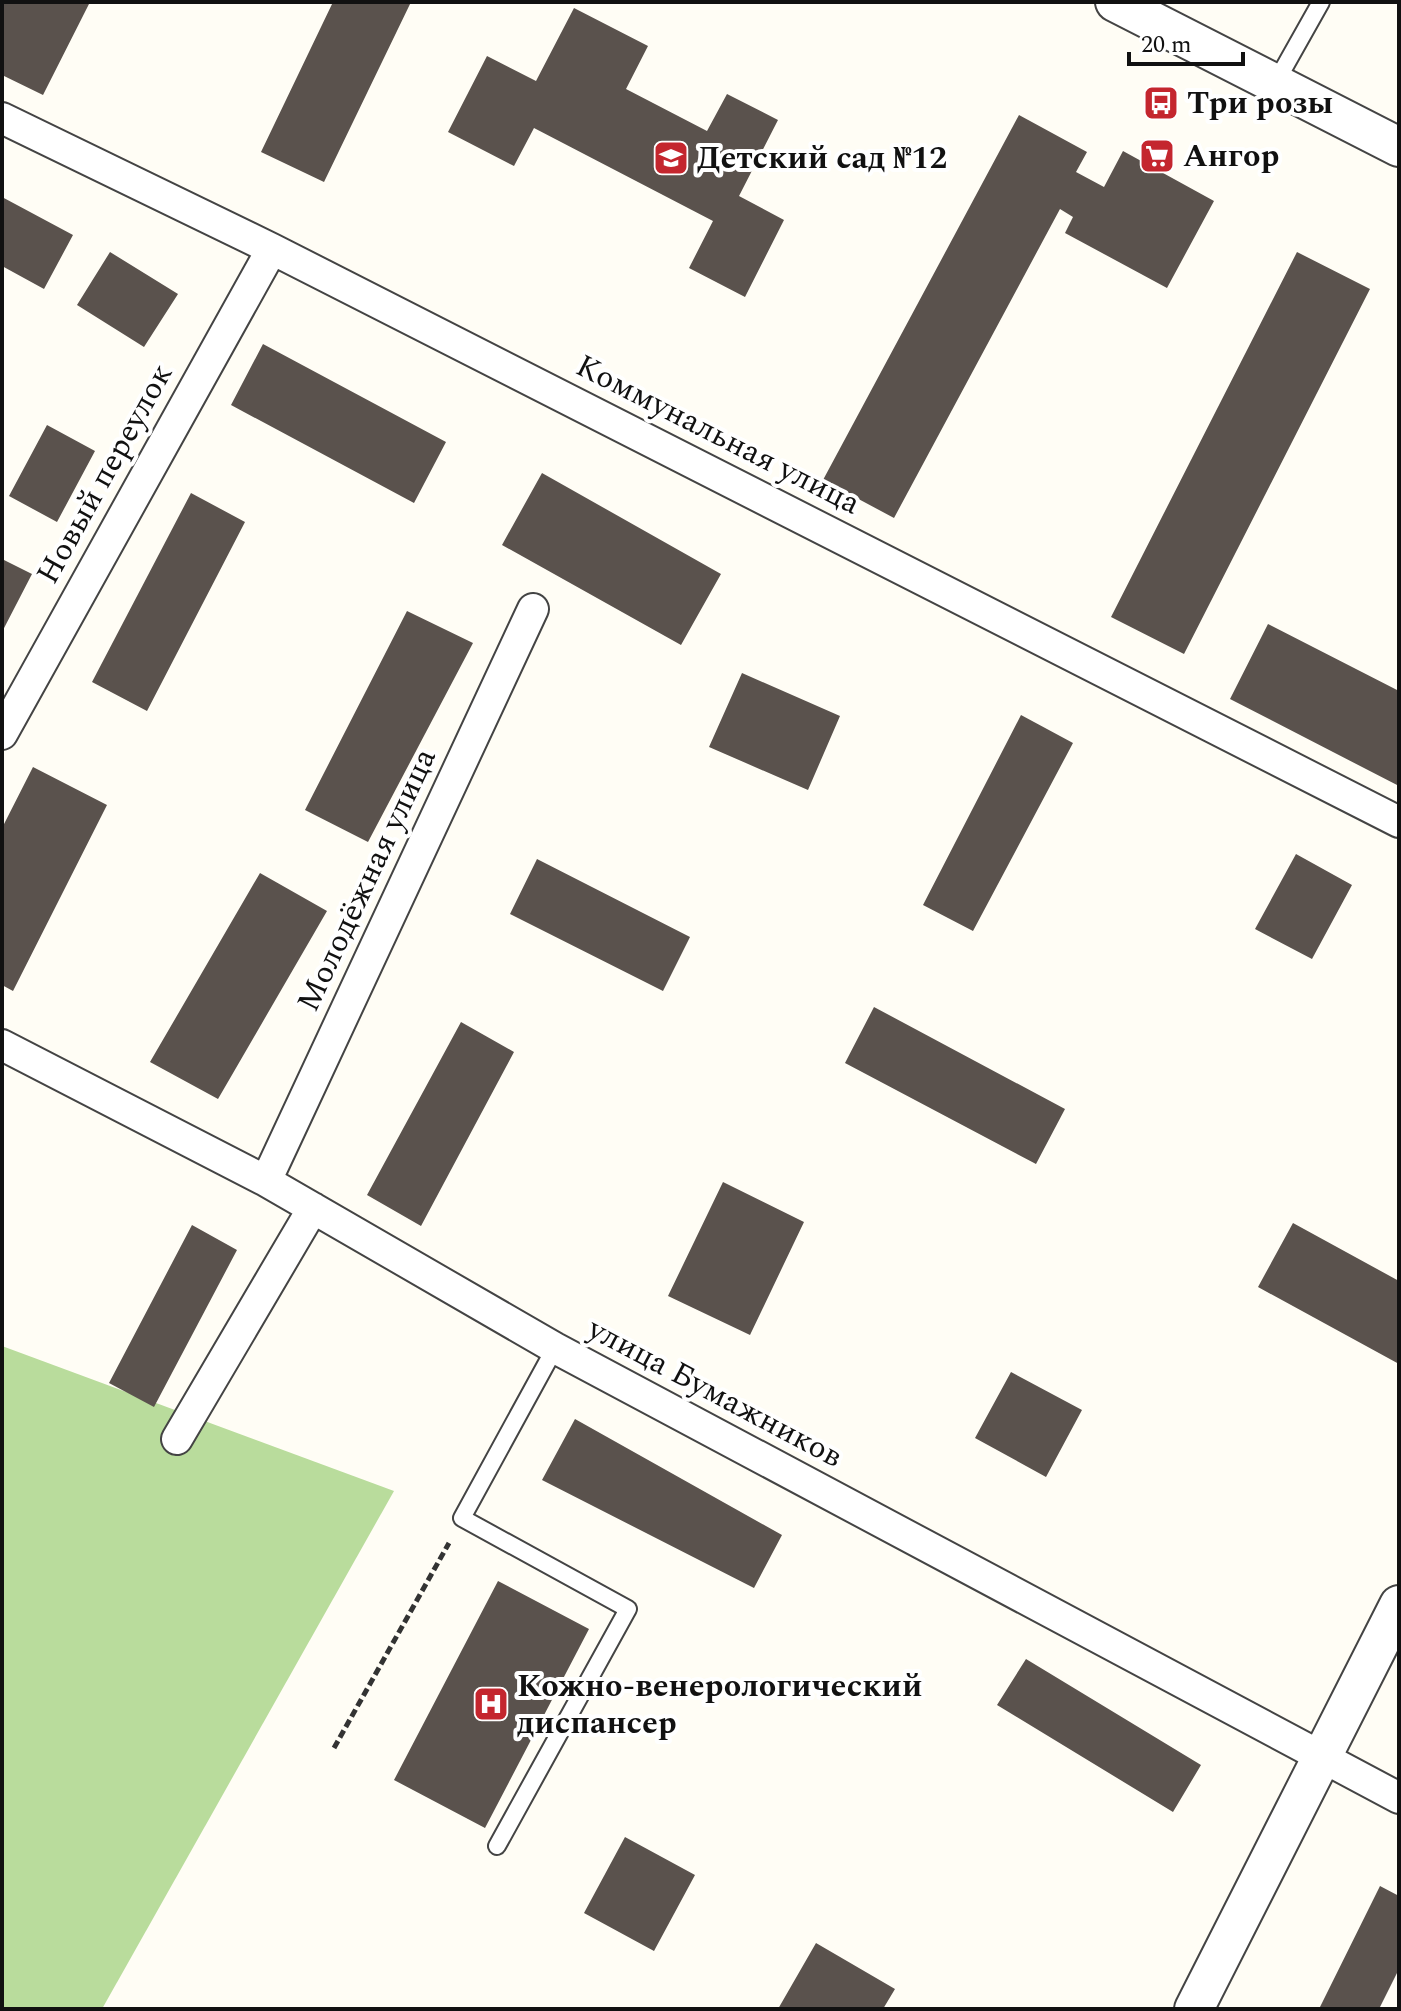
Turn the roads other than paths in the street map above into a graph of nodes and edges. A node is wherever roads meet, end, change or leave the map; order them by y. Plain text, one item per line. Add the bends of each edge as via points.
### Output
1 (1115, 2) edge
2 (1321, 2) edge
3 (1276, 82) junction
4 (2, 118) edge
5 (1399, 147) edge
6 (272, 249) junction
7 (533, 609) dead end
8 (2, 734) edge
9 (1399, 822) edge
10 (2, 1045) edge
11 (266, 1181) junction
12 (313, 1208) junction
13 (555, 1348) junction
14 (177, 1439) dead end
15 (1399, 1605) edge
16 (1321, 1756) junction
17 (1399, 1798) edge
18 (497, 1846) dead end
19 (1194, 2009) edge

1 - 3 street
2 - 3 lane
3 - 5 street
4 - 6 street, Коммунальная улица
6 - 8 street, Новый переулок
6 - 9 street, Коммунальная улица
7 - 11 street, Молодёжная улица
10 - 11 street, улица Бумажников
11 - 12 street, улица Бумажников
12 - 13 street, улица Бумажников
12 - 14 street
13 - 16 street, улица Бумажников
13 - 18 lane via 462,1518 628,1609
15 - 16 street
16 - 17 street, улица Бумажников
16 - 19 street

